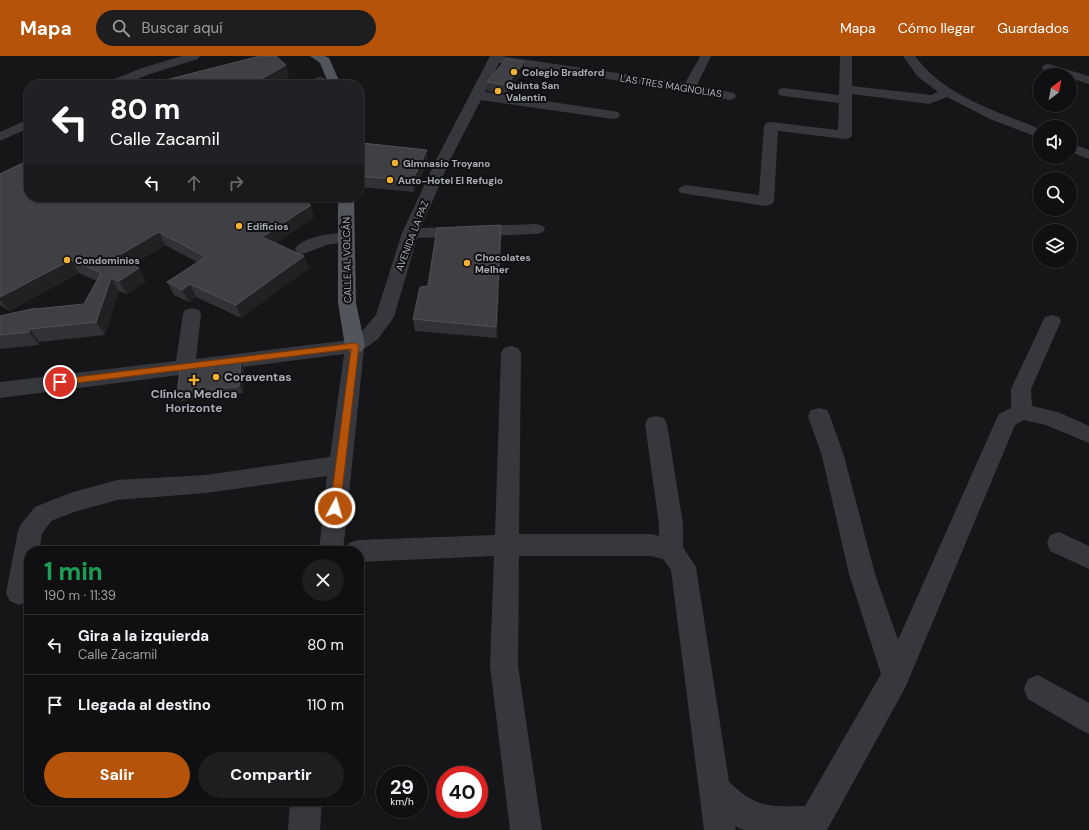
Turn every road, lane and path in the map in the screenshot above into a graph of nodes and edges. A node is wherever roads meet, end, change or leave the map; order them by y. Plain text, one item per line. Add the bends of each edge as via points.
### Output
1 (705, 56) edge
2 (846, 56) edge
3 (909, 56) edge
4 (199, 57) edge
5 (316, 57) edge
6 (495, 57) edge
7 (1077, 76) edge
8 (124, 80) edge
9 (142, 80) edge
10 (316, 80) edge
11 (334, 80) edge
12 (1089, 80) edge
13 (687, 88) junction
14 (784, 92) dead end
15 (946, 92) junction
16 (846, 94) junction
17 (477, 95) junction
18 (729, 96) dead end
19 (613, 115) dead end
20 (24, 125) edge
21 (1033, 131) edge
22 (0, 137) edge
23 (1077, 150) edge
24 (1089, 155) edge
25 (686, 190) dead end
26 (346, 202) edge
27 (537, 229) dead end
28 (410, 233) junction
29 (346, 237) junction
30 (303, 249) dead end
31 (192, 314) dead end
32 (1052, 321) dead end
33 (355, 346) junction
34 (511, 353) dead end
35 (186, 367) junction
36 (0, 390) edge
37 (1022, 412) junction
38 (819, 416) dead end
39 (656, 424) dead end
40 (1089, 435) edge
41 (340, 465) junction
42 (1058, 543) dead end
43 (508, 545) junction
44 (27, 546) edge
45 (332, 546) edge
46 (671, 550) junction
47 (364, 551) edge
48 (1089, 558) edge
49 (24, 565) edge
50 (19, 593) dead end
51 (896, 676) junction
52 (1038, 689) dead end
53 (1089, 719) edge
54 (715, 791) junction
55 (306, 806) edge
56 (811, 826) edge
57 (304, 830) edge
58 (526, 830) edge
59 (720, 830) edge

1 - 13 street
2 - 16 street
3 - 15 street via 923,75
4 - 8 street
4 - 9 street
5 - 10 main road via 312,63
5 - 11 main road via 325,61
6 - 13 street, LAS TRES MAGNOLIAS
6 - 17 street, AVENIDA LA PAZ
7 - 12 street
13 - 18 street, LAS TRES MAGNOLIAS
14 - 16 street
15 - 16 street via 929,100
15 - 21 street
16 - 25 street via 845,135 771,126 766,201
17 - 19 street
17 - 28 street, AVENIDA LA PAZ via 443,160
20 - 22 street
23 - 24 street
26 - 29 main road, CALLE AL VOLCÁN
27 - 28 street
28 - 33 street, AVENIDA LA PAZ via 385,317 371,334
29 - 30 street via 323,240
29 - 33 main road, CALLE AL VOLCÁN via 347,303
31 - 35 street
32 - 37 street via 1021,390
33 - 35 street
33 - 41 street
34 - 43 street
35 - 36 street
37 - 40 street via 1050,418
37 - 51 street via 1007,420
38 - 51 street via 833,456 862,574
39 - 46 street via 671,524
41 - 44 street via 206,484 118,490 70,503 43,514 30,531
41 - 45 street
42 - 48 street
43 - 46 street via 651,545
43 - 47 street
43 - 58 street via 504,666
46 - 54 street via 683,567
49 - 50 street
51 - 56 street
52 - 53 street
54 - 56 street via 734,808 756,819
54 - 59 street
55 - 57 street

